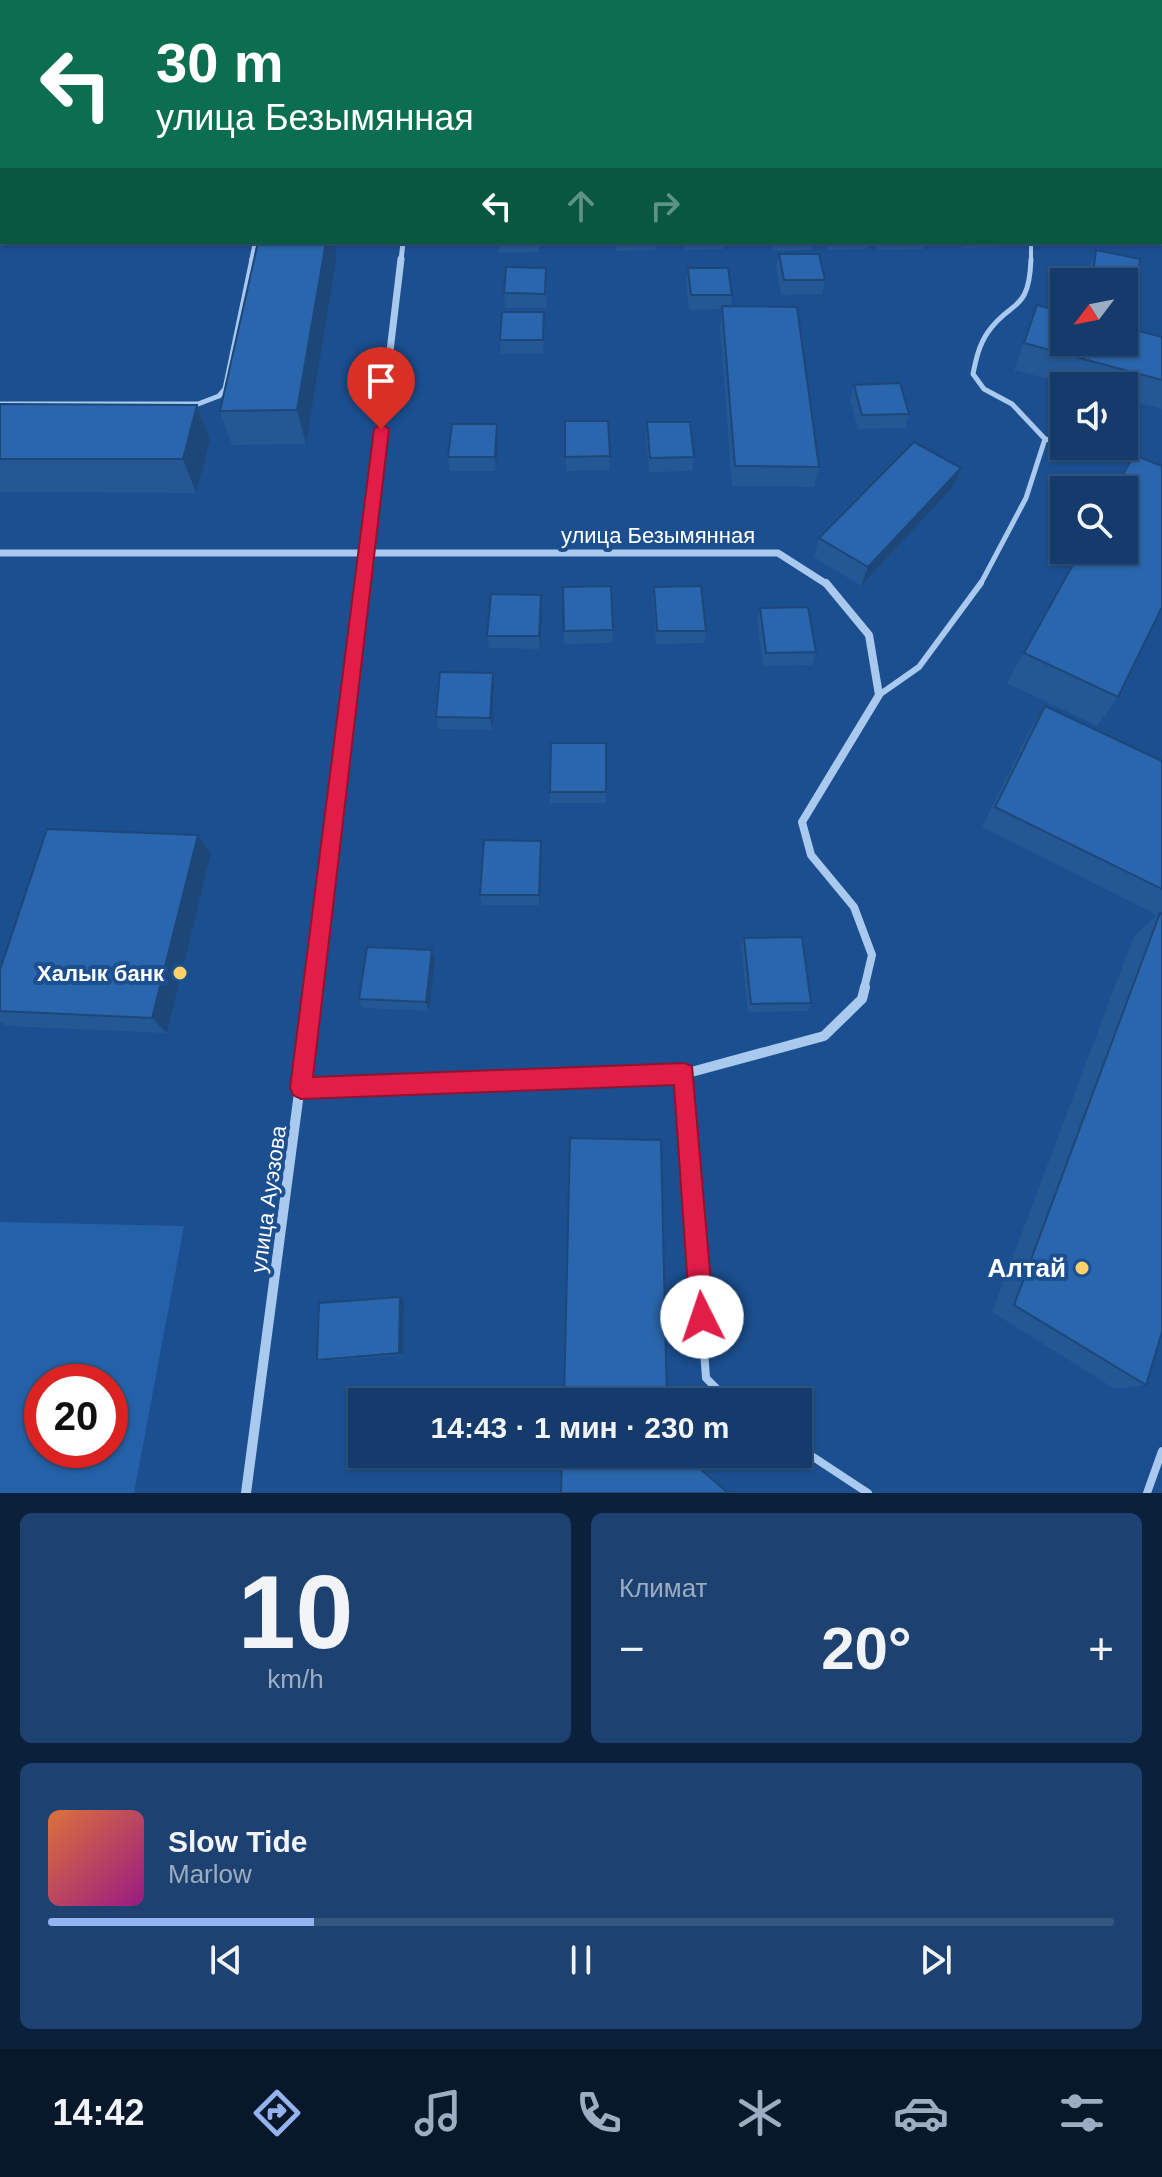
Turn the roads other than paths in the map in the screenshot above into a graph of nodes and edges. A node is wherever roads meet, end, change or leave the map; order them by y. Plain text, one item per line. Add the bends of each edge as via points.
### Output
1 (255, 244) edge
2 (403, 244) edge
3 (1031, 244) edge
4 (0, 404) edge
5 (1045, 439) junction
6 (1050, 440) edge
7 (1138, 460) edge
8 (1148, 462) edge
9 (0, 553) edge
10 (367, 553) junction
11 (879, 695) junction
12 (684, 1074) junction
13 (301, 1088) junction
14 (716, 1388) edge
15 (1162, 1451) edge
16 (812, 1456) edge
17 (246, 1493) edge
18 (868, 1493) edge
19 (1147, 1493) edge

1 - 4 lane via 225,389 219,396 198,404
2 - 10 street, улица Ауэзова
3 - 5 lane via 1030,280 1019,306 990,329 973,374
5 - 6 lane
5 - 11 lane via 1037,477 1005,544 917,669
7 - 8 lane
9 - 10 street, улица Безымянная
10 - 11 street, улица Безымянная via 778,553 825,582 869,635
10 - 13 street, улица Ауэзова
11 - 12 street via 802,822 811,855 854,907 872,955 862,999 824,1036
12 - 13 street
12 - 14 lane via 706,1378
13 - 17 street, улица Ауэзова
15 - 19 lane
16 - 18 lane

